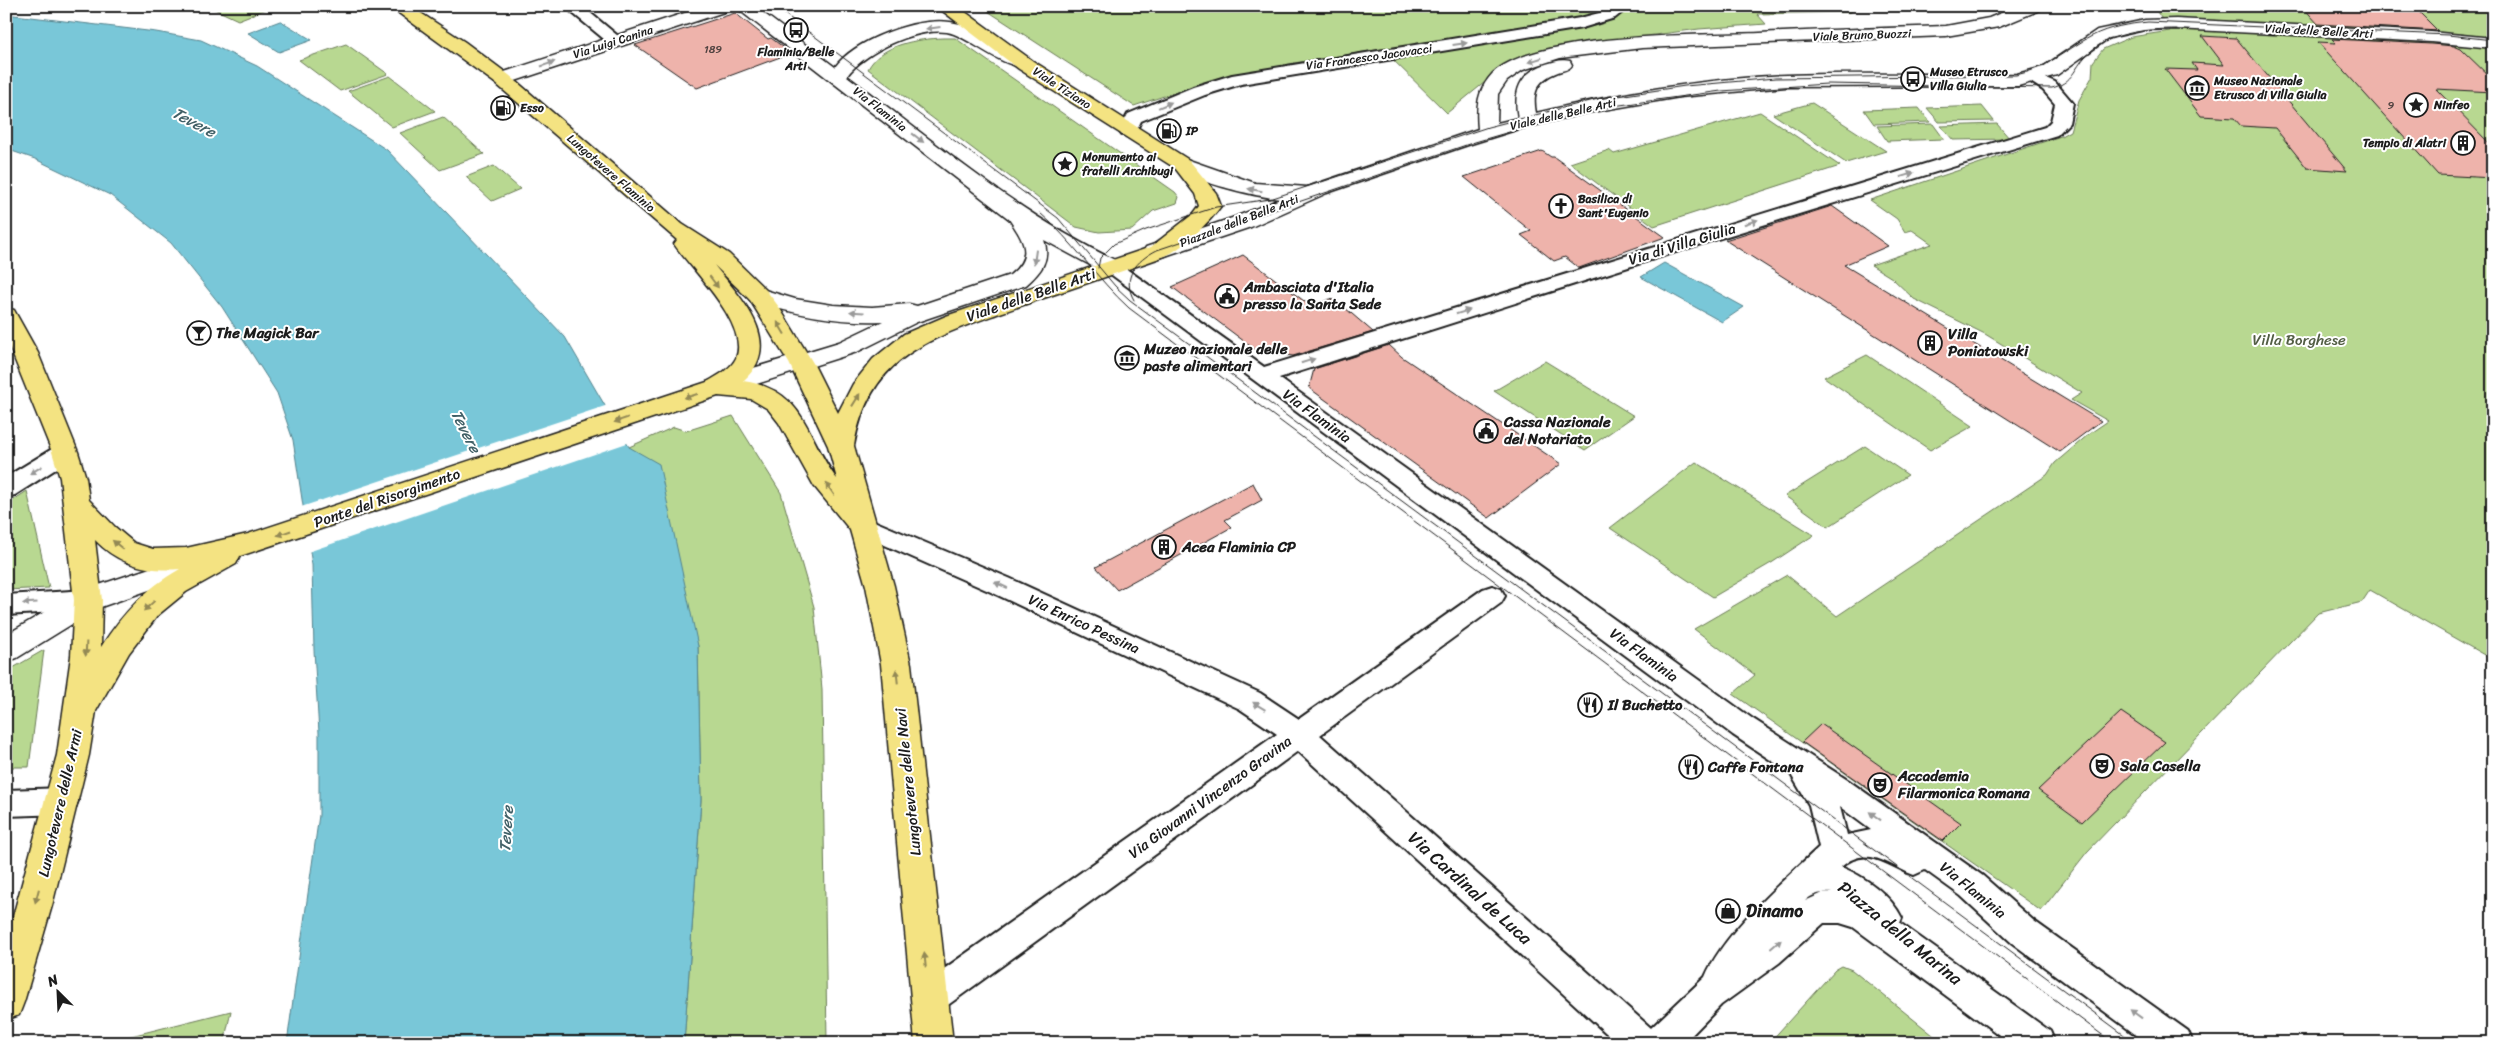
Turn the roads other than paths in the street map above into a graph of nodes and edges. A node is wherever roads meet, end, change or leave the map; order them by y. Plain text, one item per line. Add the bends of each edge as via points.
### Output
1 (398, 6) edge
2 (572, 6) edge
3 (724, 6) edge
4 (743, 6) edge
5 (945, 6) edge
6 (1622, 6) edge
7 (2034, 6) edge
8 (616, 41) junction
9 (1687, 42) junction
10 (2493, 43) edge
11 (2066, 61) junction
12 (1026, 65) junction
13 (838, 76) junction
14 (502, 79) junction
15 (1767, 82) junction
16 (2041, 82) junction
17 (1528, 121) junction
18 (1128, 132) junction
19 (1488, 132) junction
20 (1182, 164) junction
21 (1365, 174) joint
22 (1320, 189) junction
23 (1016, 214) junction
24 (674, 229) junction
25 (1156, 252) junction
26 (1112, 267) junction
27 (758, 295) junction
28 (946, 314) junction
29 (6, 315) edge
30 (801, 363) junction
31 (1261, 376) junction
32 (716, 388) junction
33 (841, 446) junction
34 (65, 452) junction
35 (6, 488) edge
36 (77, 504) junction
37 (862, 526) junction
38 (250, 544) junction
39 (1492, 596) dead end
40 (88, 600) junction
41 (6, 605) edge
42 (6, 650) edge
43 (80, 712) junction
44 (1299, 734) junction
45 (1784, 755) junction
46 (63, 801) junction
47 (6, 803) edge
48 (1836, 852) junction
49 (1795, 890) junction
50 (2023, 932) junction
51 (1709, 994) junction
52 (1975, 995) junction
53 (929, 999) junction
54 (6, 1002) edge
55 (934, 1043) edge
56 (1642, 1043) edge
57 (1660, 1043) edge
58 (2038, 1043) edge
59 (2176, 1043) edge

1 - 14 main road, Lungotevere Flaminio
2 - 8 street
3 - 8 street, Via Luigi Canina
4 - 13 street, Via Flaminia
5 - 12 main road, Viale Tiziano
18 -> 6 street, Via Francesco Jacovacci via 1134,118 1238,79 1582,23 1609,15
7 - 9 street, Viale Bruno Buozzi via 1992,23 1946,31
14 -> 8 street, Via Luigi Canina
9 - 17 street, Viale Bruno Buozzi via 1584,60 1544,71 1533,78 1525,90
9 -> 19 street, Viale Bruno Buozzi via 1600,46 1554,54 1518,66 1502,76 1489,92
10 - 11 street, Viale delle Belle Arti via 2432,37 2145,25 2103,34
11 - 15 street, Viale delle Belle Arti via 1984,69 1840,71
11 - 16 street, Viale delle Belle Arti
12 -> 13 street via 962,31 936,27 909,33 861,52
12 - 18 main road, Viale Tiziano
13 -> 23 street, Via Flaminia
14 - 24 main road, Lungotevere Flaminio
15 - 16 street, Viale delle Belle Arti via 1851,79
15 - 17 street, Viale delle Belle Arti via 1621,100
31 -> 16 street, Via di Villa Giulia via 2051,131 2060,123 2064,107 2060,97
17 - 19 street, Viale delle Belle Arti
18 - 20 main road, Viale Tiziano
19 - 21 street, Viale delle Belle Arti
22 -> 20 street, Viale Tiziano via 1290,193 1256,191
20 - 25 main road, Viale Tiziano via 1205,192 1210,206 1201,219
21 - 22 street, Piazzale delle Belle Arti
22 - 25 street, Piazzale delle Belle Arti via 1243,222
23 - 26 street via 1076,250
23 -> 28 street, Viale delle Belle Arti via 1034,243 1036,260 1032,268 1009,284
24 - 27 main road, Lungotevere Flaminio via 721,259
24 -> 32 main road via 726,298 748,335 750,351 743,366
25 - 26 main road, Piazzale delle Belle Arti
26 - 28 main road, Viale delle Belle Arti
26 - 31 street, Via Flaminia
28 -> 27 street via 855,312 798,306
30 -> 27 main road, Lungotevere Flaminio
28 - 30 street via 909,317 848,347
33 -> 28 main road via 850,412 887,359
29 - 34 main road, Lungotevere delle Armi via 26,353
30 - 32 street, Ponte del Risorgimento
30 - 33 main road, Lungotevere delle Navi
31 - 45 street, Via Flaminia
37 -> 32 main road, Lungotevere delle Navi via 828,487 779,405 756,392
32 -> 38 main road, Ponte del Risorgimento
33 - 37 main road, Lungotevere delle Navi
34 -> 35 street
34 - 36 main road, Lungotevere delle Armi
38 -> 36 main road via 174,558 143,558 119,546
36 - 40 main road, Lungotevere delle Armi
44 -> 37 street, Via Enrico Pessina via 1250,700 1000,584
53 -> 37 main road, Lungotevere delle Navi via 896,664 880,586
38 - 40 street, Ponte del Risorgimento
38 -> 43 main road via 171,588 144,610 122,639
39 - 44 street, Via Giovanni Vincenzo Gravina
40 -> 41 street
40 - 42 street, Ponte del Risorgimento
40 -> 43 main road, Lungotevere delle Armi
43 - 46 main road, Lungotevere delle Armi
44 - 53 street, Via Giovanni Vincenzo Gravina
44 - 56 street, Via Cardinal de Luca
45 - 48 street via 1823,801
50 -> 45 street, Via Flaminia via 1972,886 1839,790
46 - 47 street
46 -> 54 main road, Lungotevere delle Armi
48 - 49 street, Piazza della Marina
48 - 50 street via 1865,843 1892,847
49 - 51 street, Piazza della Marina via 1744,946
49 - 52 street, Piazza della Marina via 1819,878 1841,880
59 -> 50 street, Via Flaminia
51 -> 52 street, Piazza della Marina via 1767,952 1809,915 1823,908 1835,908 1864,917
51 - 57 street
52 - 58 street, Piazza della Marina
53 - 55 main road, Lungotevere delle Navi

